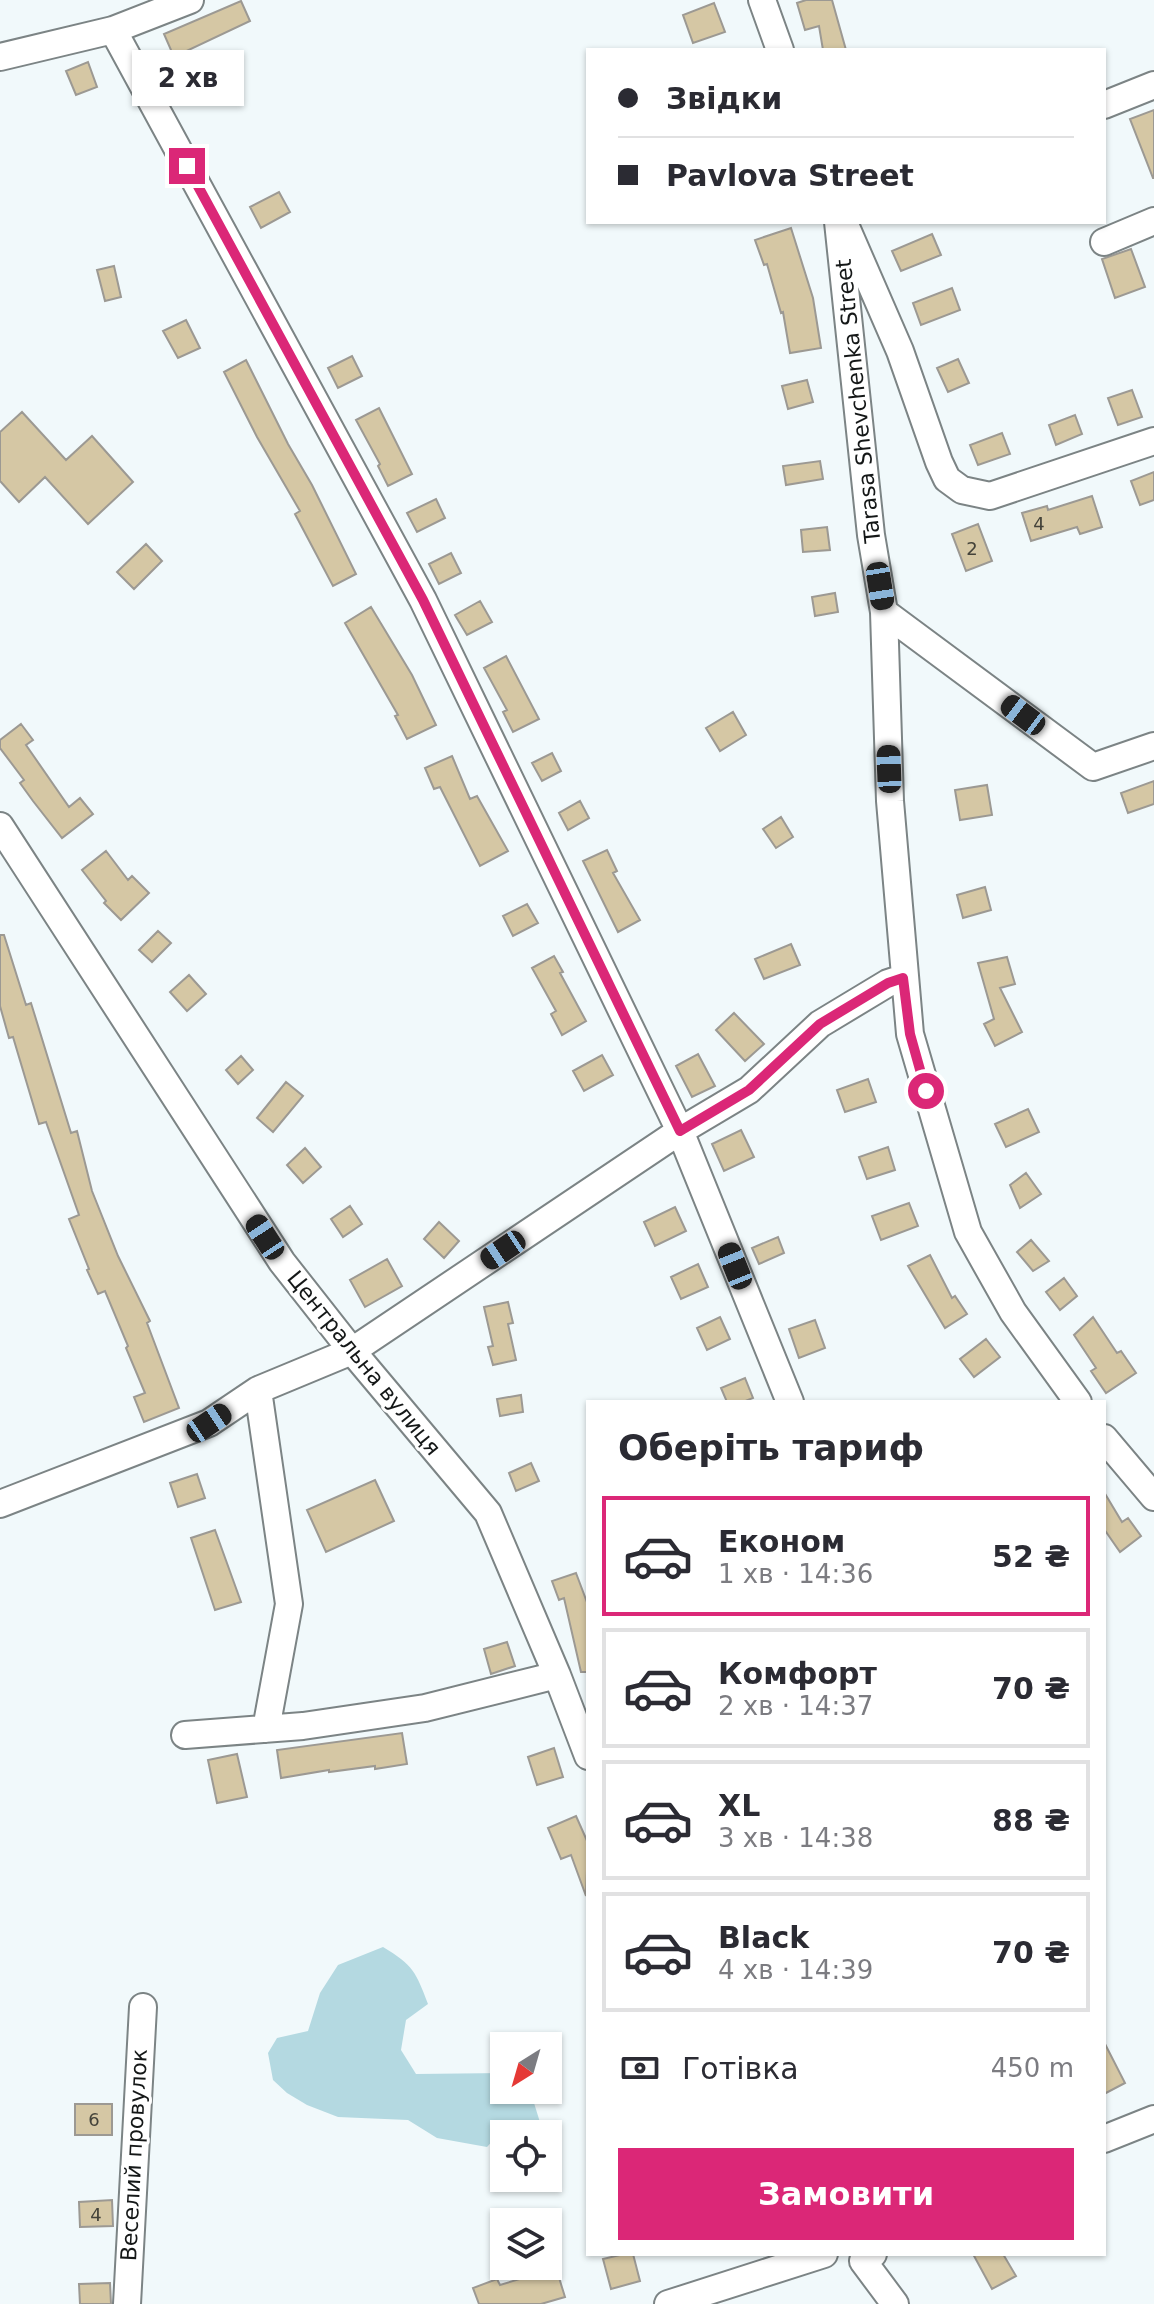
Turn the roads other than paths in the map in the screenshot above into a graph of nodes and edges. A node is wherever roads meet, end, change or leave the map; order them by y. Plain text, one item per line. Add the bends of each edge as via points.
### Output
1 (190, 0) edge
2 (762, 0) edge
3 (113, 30) junction
4 (779, 48) edge
5 (0, 57) edge
6 (1154, 85) edge
7 (1106, 104) edge
8 (1154, 221) edge
9 (841, 224) edge
10 (842, 224) edge
11 (1104, 242) dead end
12 (1154, 441) edge
13 (884, 612) junction
14 (1154, 746) edge
15 (0, 826) edge
16 (903, 978) junction
17 (680, 1131) junction
18 (352, 1351) junction
19 (258, 1390) junction
20 (789, 1400) edge
21 (1077, 1400) edge
22 (1106, 1440) edge
23 (1154, 1497) edge
24 (0, 1504) edge
25 (557, 1675) junction
26 (266, 1729) junction
27 (185, 1735) dead end
28 (586, 1751) edge
29 (143, 2007) dead end
30 (1154, 2119) edge
31 (1106, 2138) edge
32 (809, 2256) edge
33 (860, 2256) edge
34 (779, 2260) edge
35 (127, 2304) edge
36 (668, 2304) edge
37 (895, 2304) edge

1 - 3 street
2 - 4 street
3 - 5 street
3 - 17 street via 423,600
6 - 7 street
8 - 11 street
9 - 13 street, Tarasa Shevchenka Street
10 - 12 street via 900,351 939,462 947,479 962,490 990,496
13 - 14 street via 1093,767
13 - 16 street, Tarasa Shevchenka Street
15 - 18 street, Центральна вулиця via 282,1262
16 - 17 street via 820,1024 749,1090
16 - 21 street, Tarasa Shevchenka Street via 910,1034 968,1232 1013,1312
17 - 18 street
17 - 20 street
18 - 19 street
18 - 25 street, Центральна вулиця via 488,1513
19 - 24 street via 209,1423
19 - 26 street via 289,1604
22 - 23 street
25 - 26 street via 425,1708
25 - 28 street, Центральна вулиця
26 - 27 street
29 - 35 street, Веселий провулок
30 - 31 street
32 - 34 street
33 - 37 street
34 - 36 street

